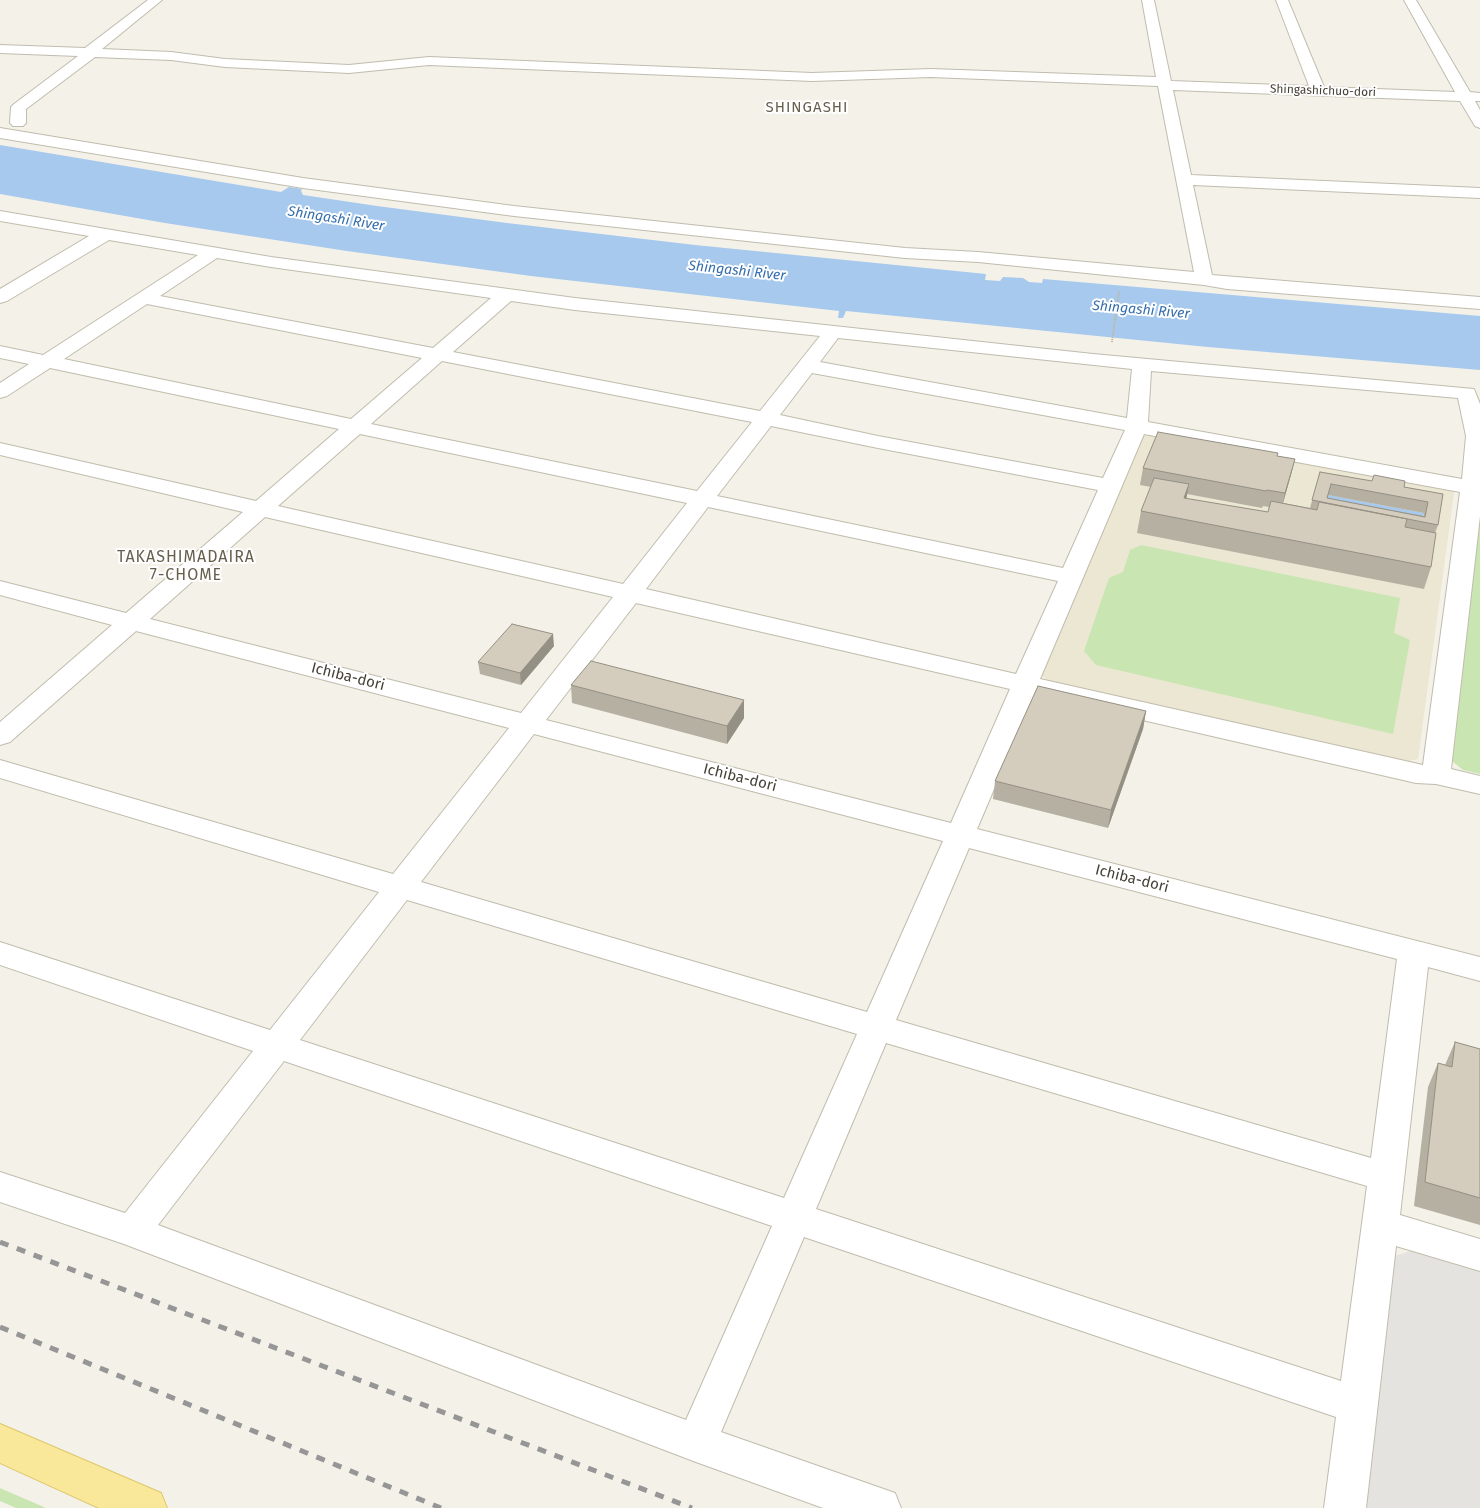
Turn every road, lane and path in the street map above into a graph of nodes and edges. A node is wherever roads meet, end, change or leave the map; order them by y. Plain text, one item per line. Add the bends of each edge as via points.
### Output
1 (156, 0) edge
2 (1148, 0) edge
3 (1282, 0) edge
4 (1410, 0) edge
5 (0, 49) edge
6 (91, 52) junction
7 (1165, 83) junction
8 (1318, 91) junction
9 (1473, 97) edge
10 (1480, 122) edge
11 (18, 123) dead end
12 (0, 133) edge
13 (1185, 180) junction
14 (1480, 192) edge
15 (0, 216) edge
16 (104, 235) junction
17 (212, 253) junction
18 (8, 273) dead end
19 (32, 278) junction
20 (1204, 279) junction
21 (1120, 285) dead end
22 (506, 295) junction
23 (0, 297) edge
24 (144, 298) junction
25 (1480, 302) edge
26 (833, 332) junction
27 (1112, 342) dead end
28 (0, 352) edge
29 (437, 355) junction
30 (46, 362) junction
31 (1142, 364) junction
32 (806, 366) junction
33 (0, 392) edge
34 (765, 418) junction
35 (1137, 426) junction
36 (354, 427) junction
37 (1479, 436) edge
38 (0, 449) edge
39 (1112, 486) junction
40 (1471, 487) junction
41 (701, 500) junction
42 (261, 509) junction
43 (1072, 577) junction
44 (0, 588) edge
45 (629, 593) junction
46 (131, 622) junction
47 (1027, 684) junction
48 (527, 723) junction
49 (0, 736) edge
50 (0, 769) edge
51 (1436, 775) junction
52 (1480, 785) edge
53 (960, 834) junction
54 (400, 887) junction
55 (1414, 952) junction
56 (0, 953) edge
57 (1480, 969) edge
58 (877, 1028) junction
59 (278, 1044) junction
60 (1385, 1177) junction
61 (0, 1187) edge
62 (795, 1217) junction
63 (1380, 1225) junction
64 (132, 1231) junction
65 (1480, 1255) edge
66 (1357, 1405) junction
67 (0, 1443) edge
68 (696, 1443) junction
69 (146, 1508) edge
70 (880, 1508) edge
71 (1345, 1508) edge

1 - 6 street
2 - 7 street
3 - 8 street
4 - 9 street
5 - 6 street, Shingashichuo-dori
6 - 7 street, Shingashichuo-dori via 349,69 429,62 812,77 931,73
6 - 11 street via 19,107
7 - 8 street, Shingashichuo-dori
7 - 13 street
8 - 9 street, Shingashichuo-dori
9 - 10 street
12 - 20 street via 303,183 504,210 905,253
13 - 14 street
13 - 20 street
15 - 16 street
16 - 17 street
16 - 19 street
17 - 22 street
17 - 24 street
18 - 19 street
19 - 23 street
20 - 25 street
21 - 27 path
22 - 26 street
22 - 29 street
24 - 29 street
24 - 30 street
26 - 31 street
26 - 32 street
28 - 30 street
29 - 34 street
29 - 36 street
30 - 33 street
30 - 36 street
31 - 35 street
31 - 37 street via 1467,393
32 - 34 street
32 - 35 street
34 - 39 street
34 - 41 street
35 - 39 street
35 - 40 street
36 - 41 street
36 - 42 street
37 - 40 street
38 - 42 street
39 - 43 street
40 - 51 street
41 - 43 street
41 - 45 street
42 - 45 street
42 - 46 street
43 - 47 street
44 - 46 street, Ichiba-dori
45 - 47 street
45 - 48 street
46 - 48 street, Ichiba-dori
46 - 49 street
47 - 51 street via 1416,774
47 - 53 street
48 - 53 street, Ichiba-dori
48 - 54 street
50 - 54 street
51 - 52 street
53 - 55 street, Ichiba-dori
53 - 58 street
54 - 58 street
54 - 59 street
55 - 57 street, Ichiba-dori
55 - 60 street
56 - 59 street
58 - 60 street
58 - 62 street
59 - 62 street
59 - 64 street
60 - 63 street
61 - 64 street
62 - 66 street
62 - 68 street
63 - 65 street
63 - 66 street
64 - 68 street
66 - 71 street
67 - 69 main road
68 - 70 street

